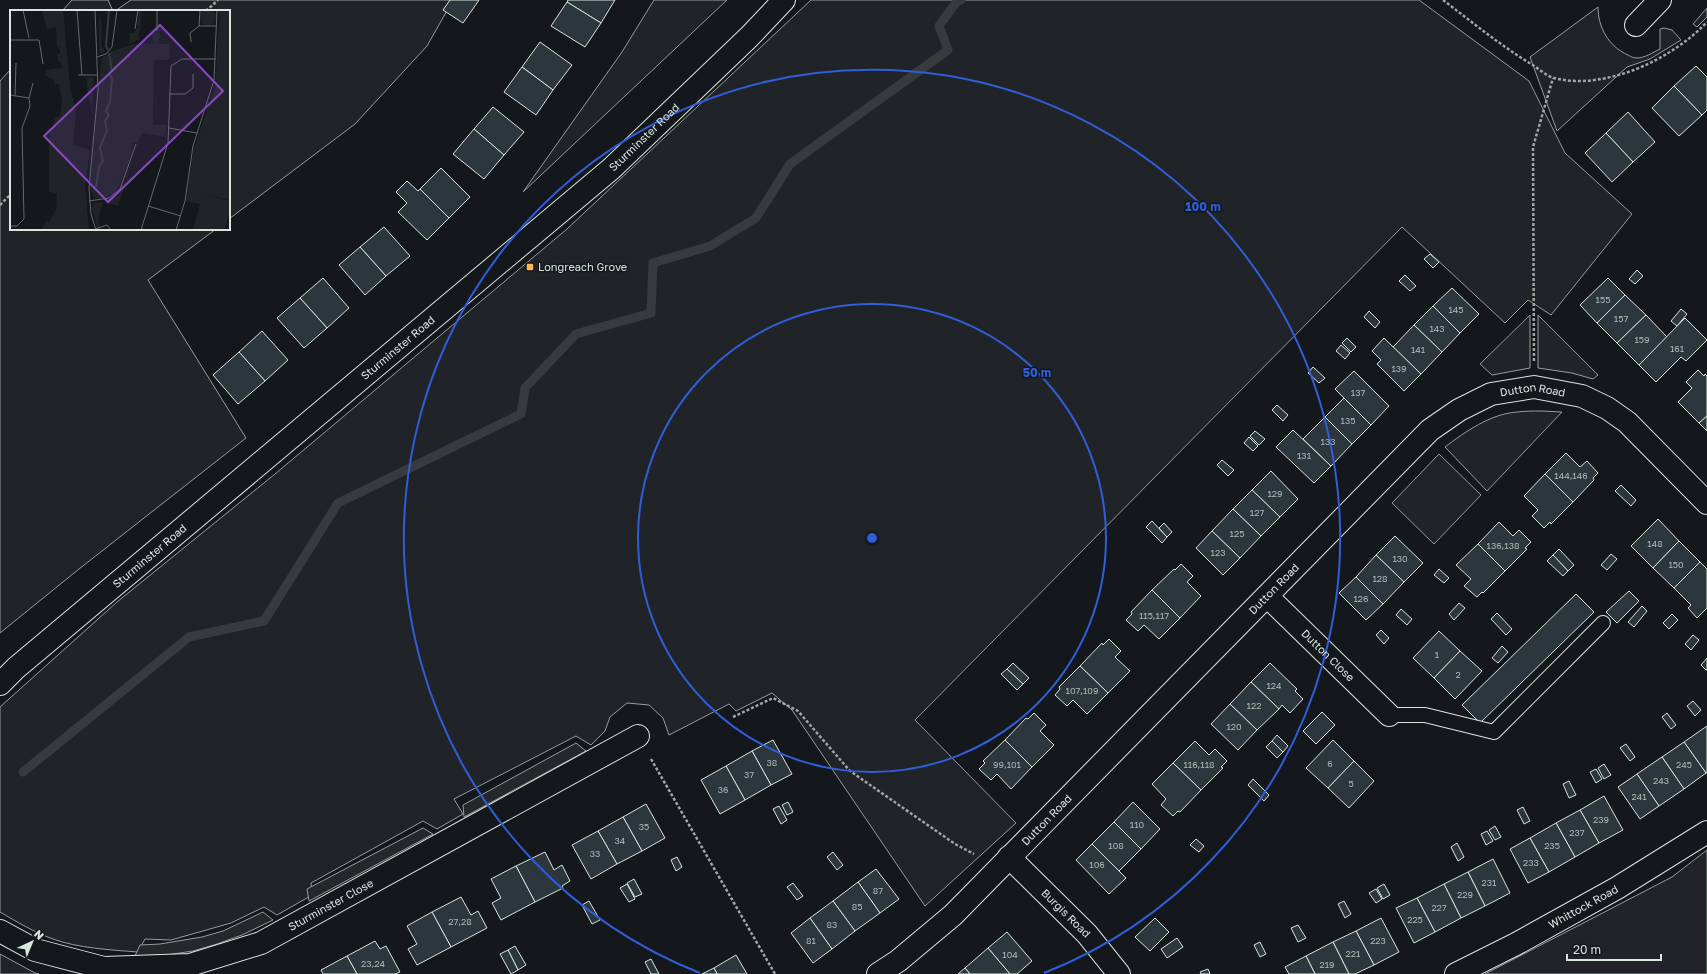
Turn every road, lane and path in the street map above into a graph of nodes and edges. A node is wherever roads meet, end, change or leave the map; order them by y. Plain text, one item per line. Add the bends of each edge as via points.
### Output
1 (218, 0) edge
2 (784, 0) edge
3 (1443, 0) edge
4 (1660, 0) edge
5 (207, 10) edge
6 (1707, 22) edge
7 (1636, 25) dead end
8 (1553, 78) junction
9 (10, 195) edge
10 (0, 205) edge
11 (1534, 387) junction
12 (1707, 503) edge
13 (1267, 596) junction
14 (1603, 623) dead end
15 (0, 684) edge
16 (1389, 715) joint
17 (733, 717) dead end
18 (638, 736) dead end
19 (658, 771) dead end
20 (1707, 832) edge
21 (1004, 862) junction
22 (0, 932) edge
23 (775, 974) edge
24 (878, 974) edge
25 (1119, 974) edge
26 (1456, 974) edge

1 - 5 path
2 - 15 street, Sturminster Road via 749,38 611,169
3 - 8 path via 1505,48
4 - 7 street
6 - 8 path via 1671,52 1622,75 1582,81
8 - 11 path via 1533,147
9 - 10 path
11 - 12 street, Dutton Road via 1582,396 1607,408 1627,422
11 - 13 street, Dutton Road via 1491,394 1459,410 1430,430
13 - 16 street, Dutton Close
13 - 21 street, Dutton Road
14 - 16 lane via 1494,732 1425,715
17 - 21 path via 773,698 798,711 850,771 955,844
18 - 22 street, Sturminster Close via 261,943 197,963 104,968 35,950
19 - 23 path
20 - 26 street, Whittock Road via 1617,888
21 - 24 street, Dutton Road via 953,915 898,961
21 - 25 street, Burgis Road via 1087,934

